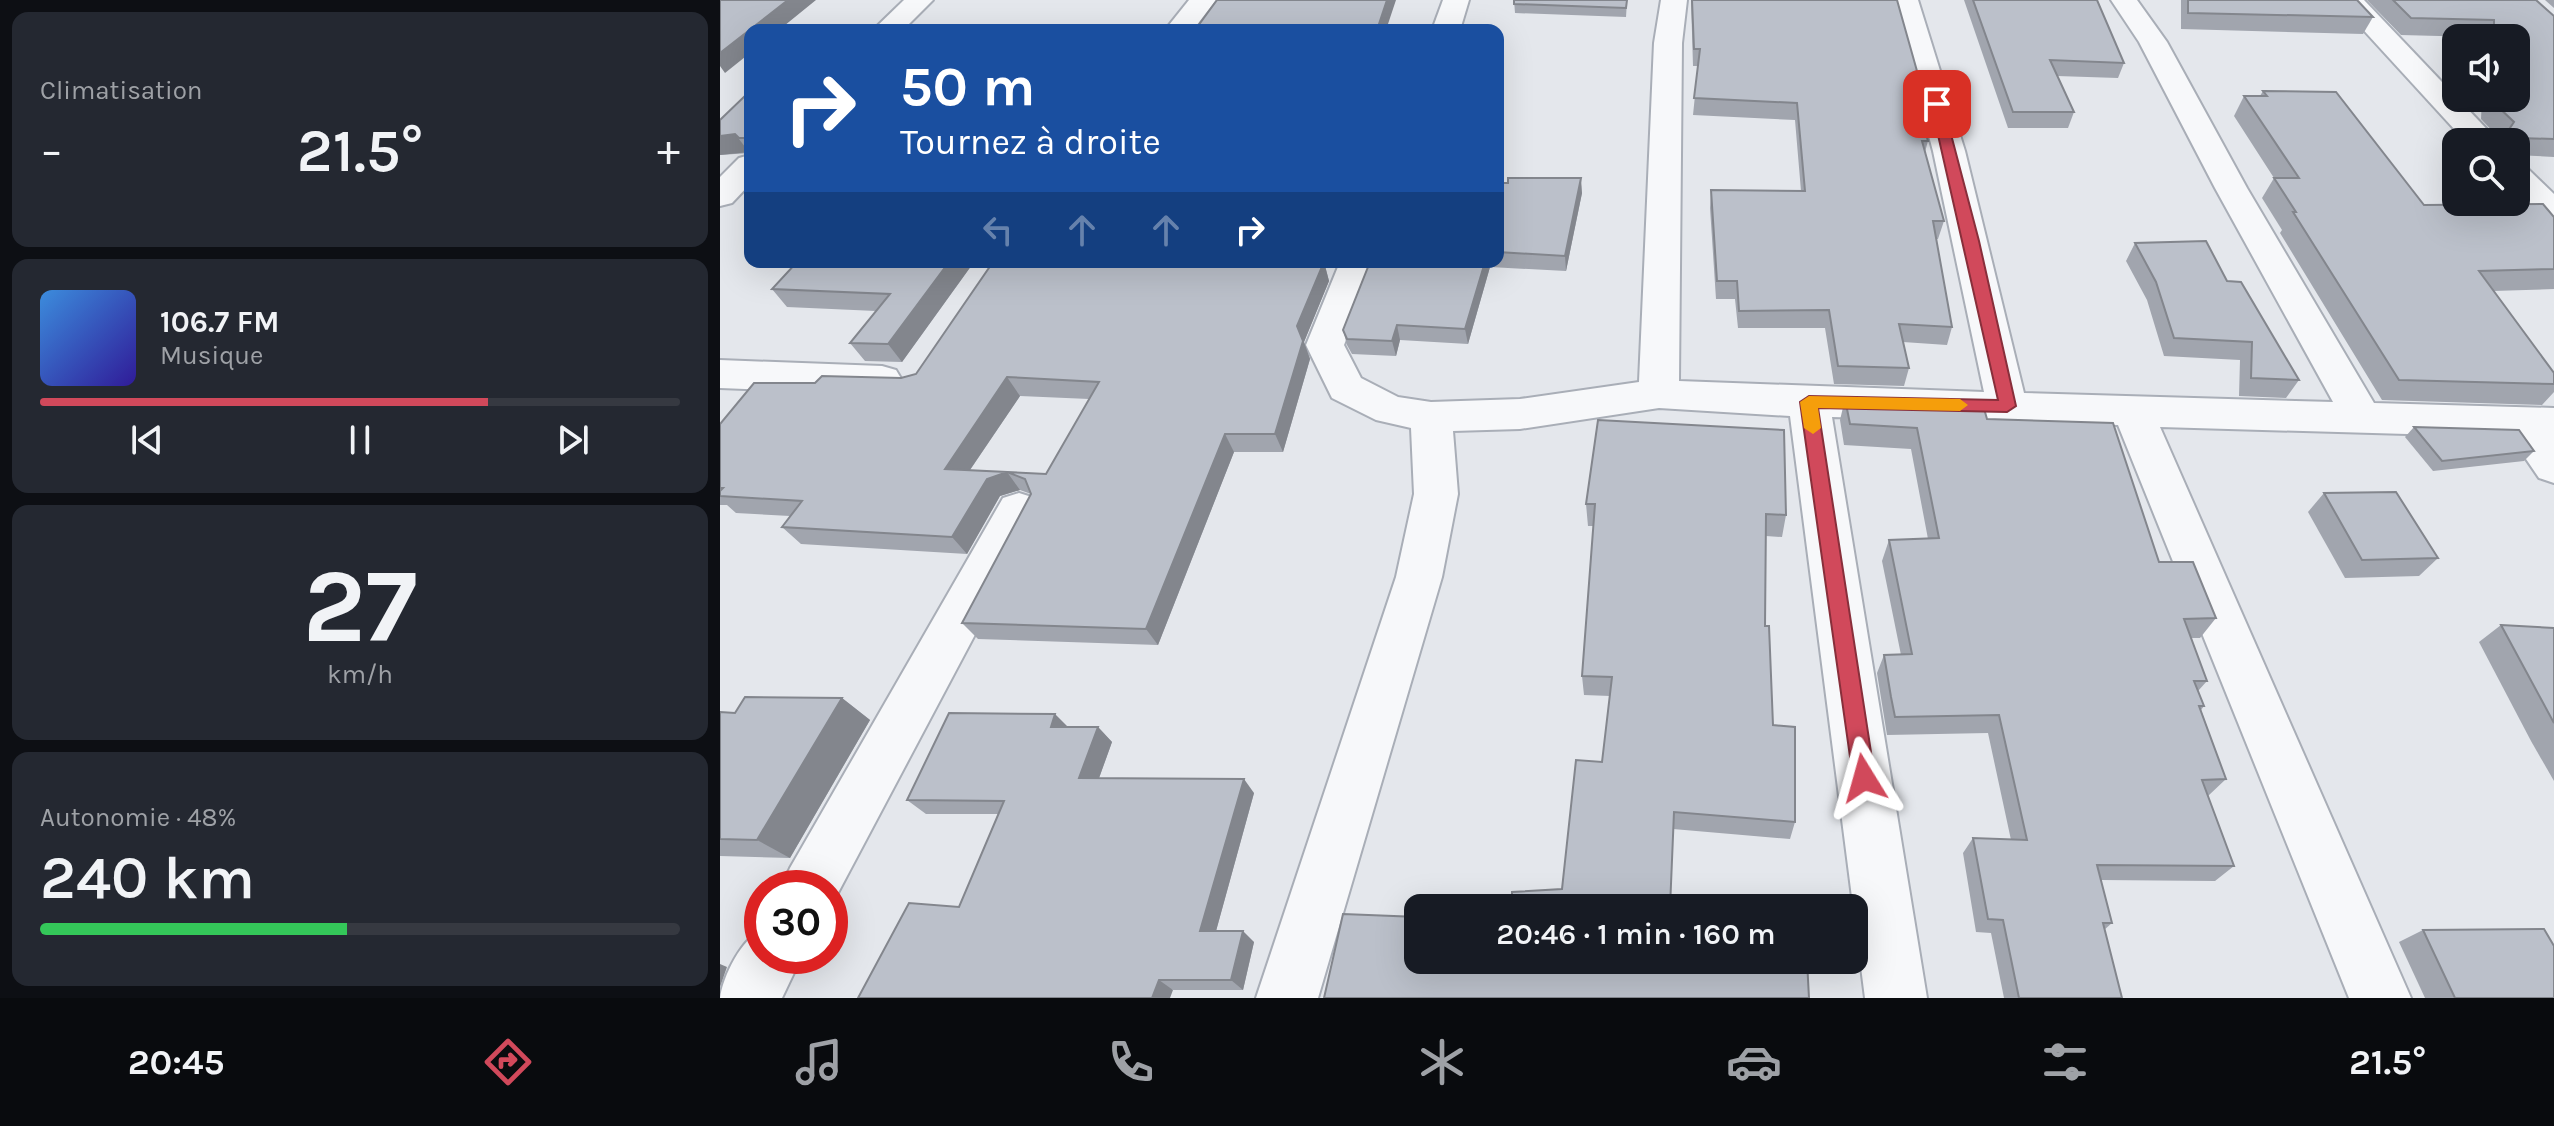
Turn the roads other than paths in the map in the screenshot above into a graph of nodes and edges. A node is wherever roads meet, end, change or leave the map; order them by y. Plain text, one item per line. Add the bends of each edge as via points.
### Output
1 (920, 0) edge
2 (1203, 0) edge
3 (1456, 0) edge
4 (1674, 0) edge
5 (1905, 0) edge
6 (2124, 0) edge
7 (2349, 0) edge
8 (894, 24) edge
9 (1184, 24) edge
10 (1448, 24) edge
11 (2470, 128) edge
12 (744, 171) edge
13 (2530, 189) edge
14 (720, 196) edge
15 (2554, 213) edge
16 (1356, 268) edge
17 (915, 379) edge
18 (728, 384) edge
19 (1659, 394) junction
20 (1809, 402) junction
21 (2007, 406) junction
22 (2132, 410) junction
23 (2361, 416) junction
24 (1431, 417) junction
25 (2538, 422) edge
26 (2554, 467) edge
27 (1019, 510) edge
28 (820, 870) edge
29 (762, 974) edge
30 (749, 998) edge
31 (1287, 998) edge
32 (1896, 998) edge
33 (2380, 998) edge

1 - 8 street
2 - 9 street
3 - 10 street
4 - 19 street via 1668,43
5 - 21 street via 1938,107
6 - 23 street via 2153,42
7 - 11 street
12 - 14 street
13 - 15 street
16 - 24 street via 1325,345 1346,388 1390,410
17 - 18 street
19 - 20 street
19 - 24 street via 1520,414
20 - 21 street
20 - 32 street
21 - 22 street
22 - 23 street
22 - 33 street
23 - 25 street
24 - 31 street via 1436,494 1419,577
25 - 26 street
27 - 28 street
29 - 30 street

